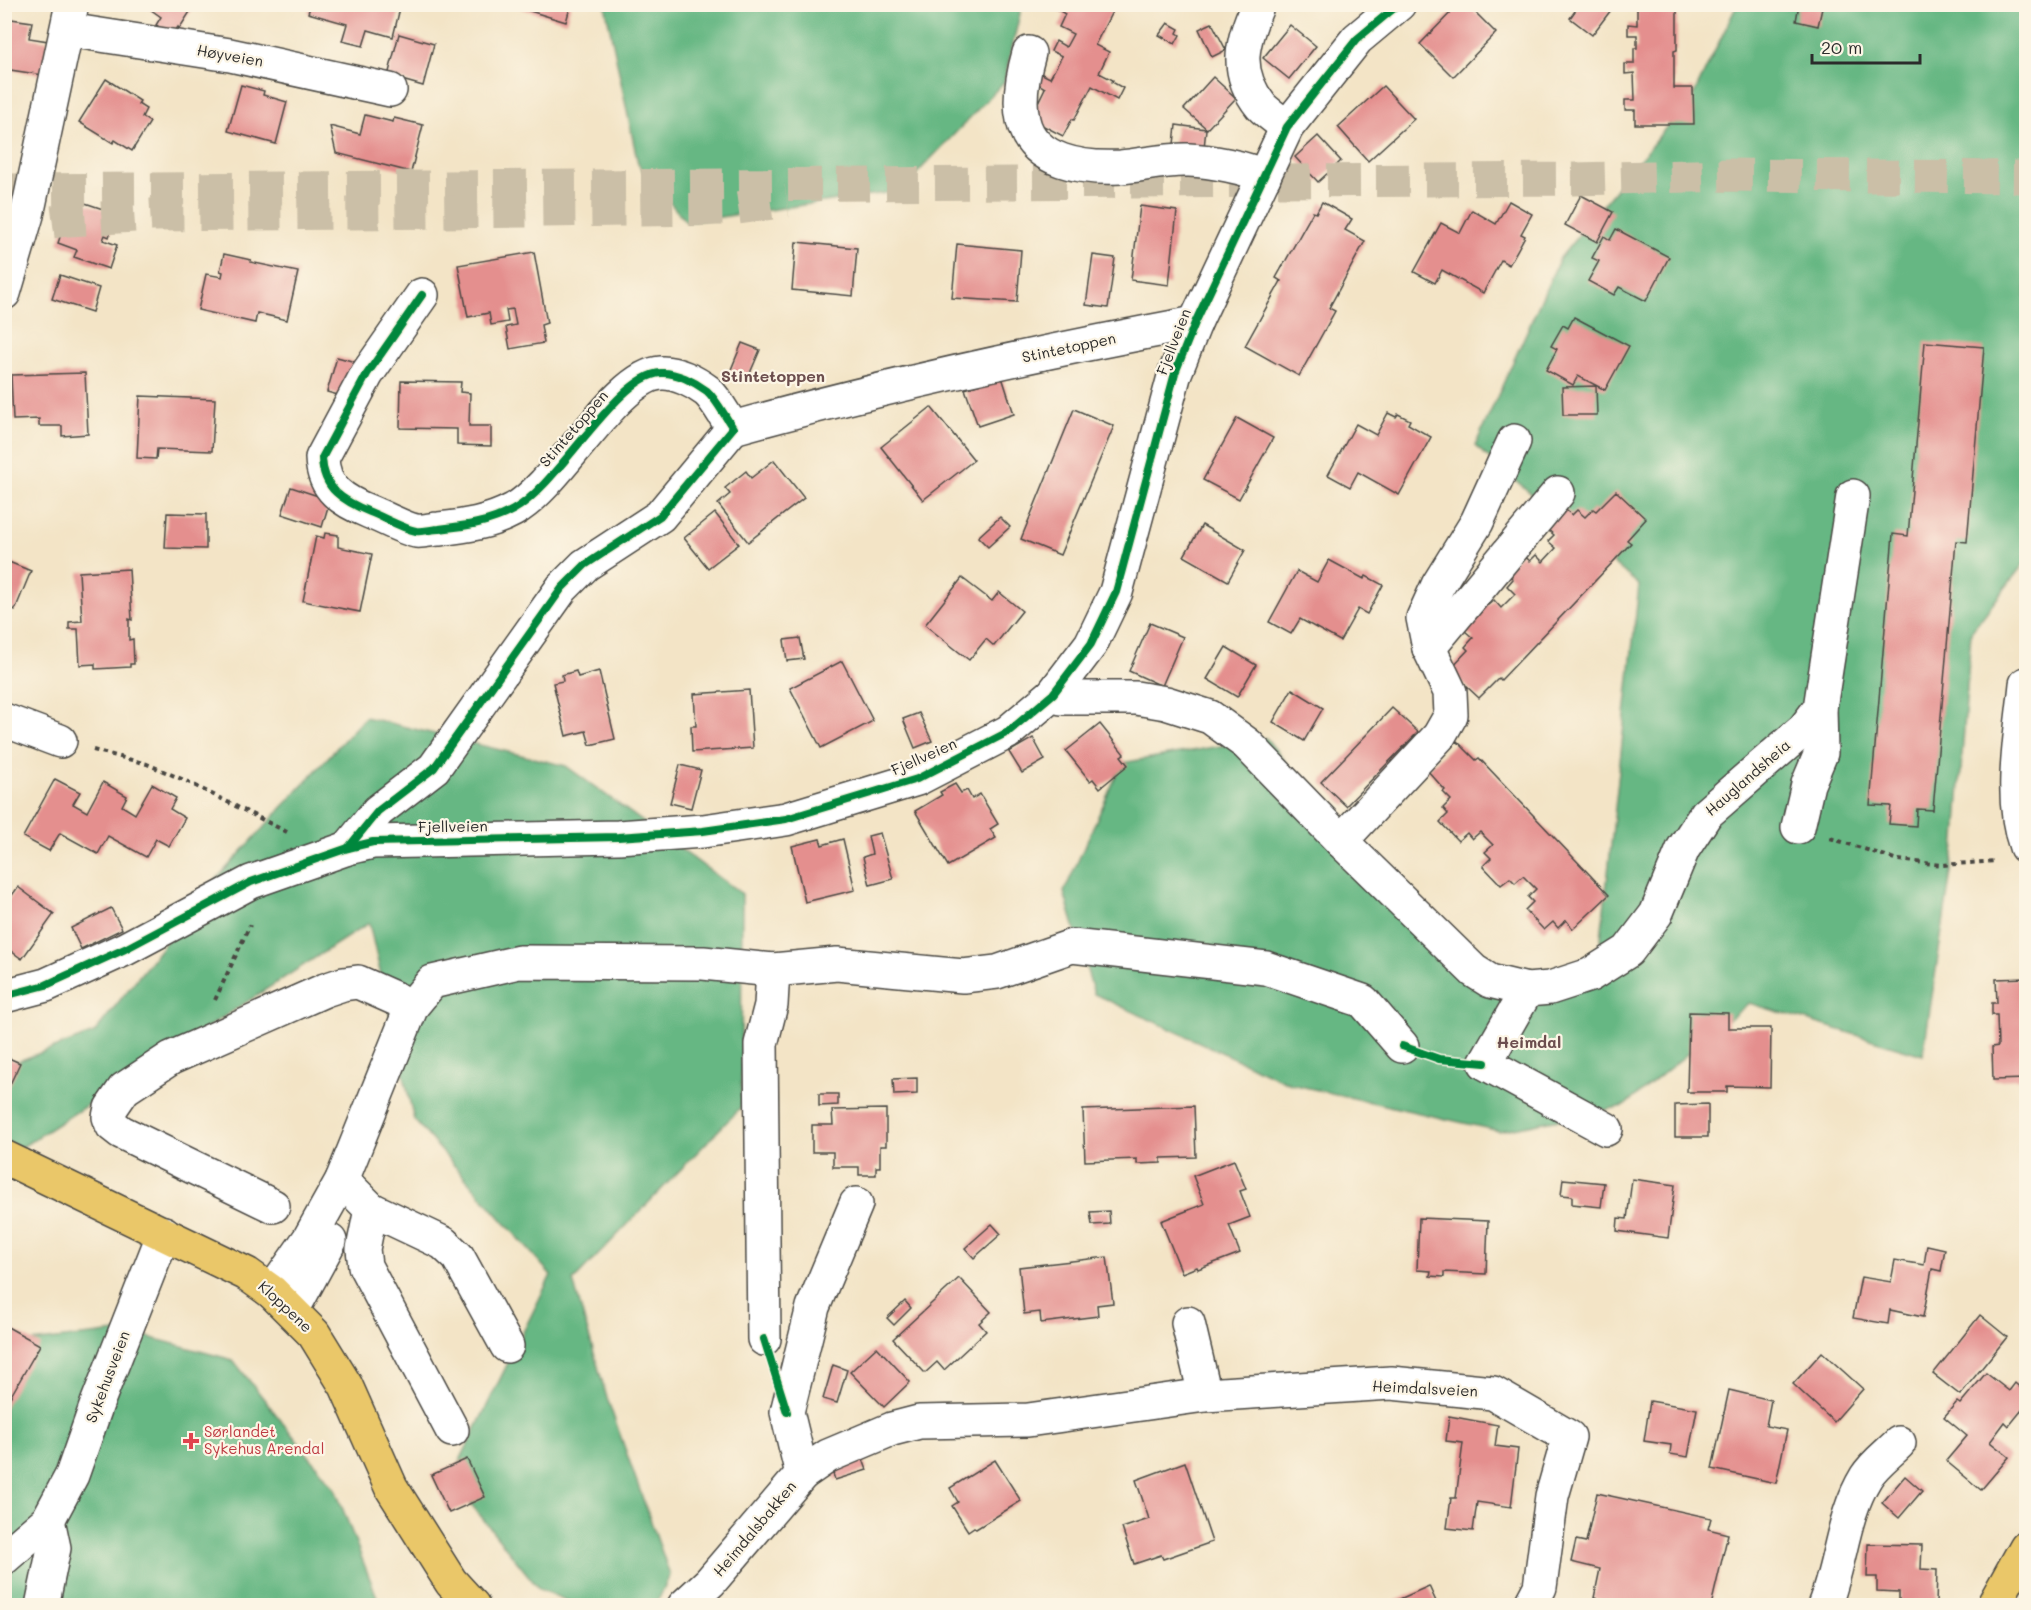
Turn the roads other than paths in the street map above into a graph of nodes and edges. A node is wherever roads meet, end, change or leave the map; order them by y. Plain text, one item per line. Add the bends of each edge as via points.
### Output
1 (1258, 4) edge
2 (1399, 4) edge
3 (70, 17) edge
4 (1029, 52) dead end
5 (390, 90) dead end
6 (1287, 127) junction
7 (1264, 177) junction
8 (4, 293) edge
9 (422, 295) dead end
10 (1195, 323) junction
11 (733, 429) junction
12 (1514, 441) dead end
13 (1558, 493) dead end
14 (1853, 496) dead end
15 (1429, 648) junction
16 (2026, 684) edge
17 (1053, 694) junction
18 (1820, 708) junction
19 (4, 720) edge
20 (60, 741) road end
21 (1798, 827) road end
22 (1341, 841) junction
23 (348, 848) junction
24 (2015, 854) edge
25 (773, 970) junction
26 (1527, 990) junction
27 (4, 996) edge
28 (412, 1006) junction
29 (1402, 1046) dead end
30 (1606, 1130) dead end
31 (4, 1156) edge
32 (342, 1180) junction
33 (856, 1204) dead end
34 (273, 1206) dead end
35 (371, 1209) junction
36 (164, 1233) junction
37 (282, 1302) junction
38 (1188, 1323) dead end
39 (764, 1339) dead end
40 (507, 1346) dead end
41 (1204, 1395) junction
42 (452, 1430) dead end
43 (1899, 1443) dead end
44 (802, 1474) junction
45 (48, 1520) junction
46 (2026, 1547) edge
47 (4, 1558) edge
48 (42, 1605) edge
49 (473, 1605) edge
50 (684, 1605) edge
51 (1530, 1605) edge
52 (1824, 1605) edge
53 (1993, 1605) edge

1 - 6 street via 1242,55 1244,76 1262,107
2 - 6 street, Fjellveien via 1357,39
3 - 5 street, Høyveien
3 - 8 street, Høyveien via 27,215
4 - 7 street via 1022,78 1022,119 1028,135 1048,155 1074,165 1118,167 1189,160 1252,170
6 - 7 street, Fjellveien
7 - 10 street, Fjellveien
9 - 11 street, Stintetoppen via 367,374 322,458 323,474 332,490 355,506 416,531 474,525 500,516 540,489 621,395 659,372 674,373 708,392
10 - 11 street, Stintetoppen via 1065,347
10 - 17 street, Fjellveien via 1175,373 1116,592 1091,644
11 - 23 street via 660,516 585,565 562,588 434,768 378,811
12 - 15 street via 1477,522 1438,585 1423,618
13 - 15 street
14 - 18 street, Hauglandsheia
15 - 22 street via 1450,692 1451,715 1439,736
16 - 24 street
17 - 22 street, Hauglandsheia via 1061,698 1166,703 1210,717 1247,744
17 - 23 street, Fjellveien via 1008,732 917,779 786,819 703,831 618,837 373,842
18 - 21 street via 1821,753 1808,784
18 - 26 street, Hauglandsheia via 1804,729 1706,814 1683,849 1656,914 1628,951 1590,975 1550,988
19 - 20 street
22 - 26 street, Hauglandsheia via 1474,970 1490,981
23 - 27 street, Fjellveien via 251,882 125,950 46,985
25 - 28 street via 703,963 519,962 432,982
25 - 29 street via 837,964 963,976 997,972 1072,946 1266,968 1364,1001
25 - 39 street via 771,1005 761,1044
26 - 30 street via 1485,1063
28 - 32 street
28 - 34 street via 358,982 325,990 171,1058 124,1089 111,1108 112,1125 121,1132
31 - 36 main road, Kloppene
32 - 35 street
32 - 37 street via 345,1213
33 - 44 street, Heimdalsbakken via 813,1307 787,1412
35 - 40 street via 443,1243 458,1257
35 - 42 street via 363,1249 365,1266
36 - 37 main road, Kloppene via 248,1274
36 - 45 street, Sykehusveien via 72,1475
37 - 49 main road, Kloppene via 314,1334 346,1386 391,1487 451,1582
38 - 41 street
41 - 44 street via 1028,1420 919,1422 828,1456
41 - 51 street, Heimdalsveien via 1391,1383 1493,1393 1569,1437 1552,1496 1540,1587
43 - 52 street via 1867,1475 1850,1509
44 - 50 street, Heimdalsbakken via 710,1582
45 - 47 street, Sykehusveien
45 - 48 street via 54,1548
46 - 53 main road

